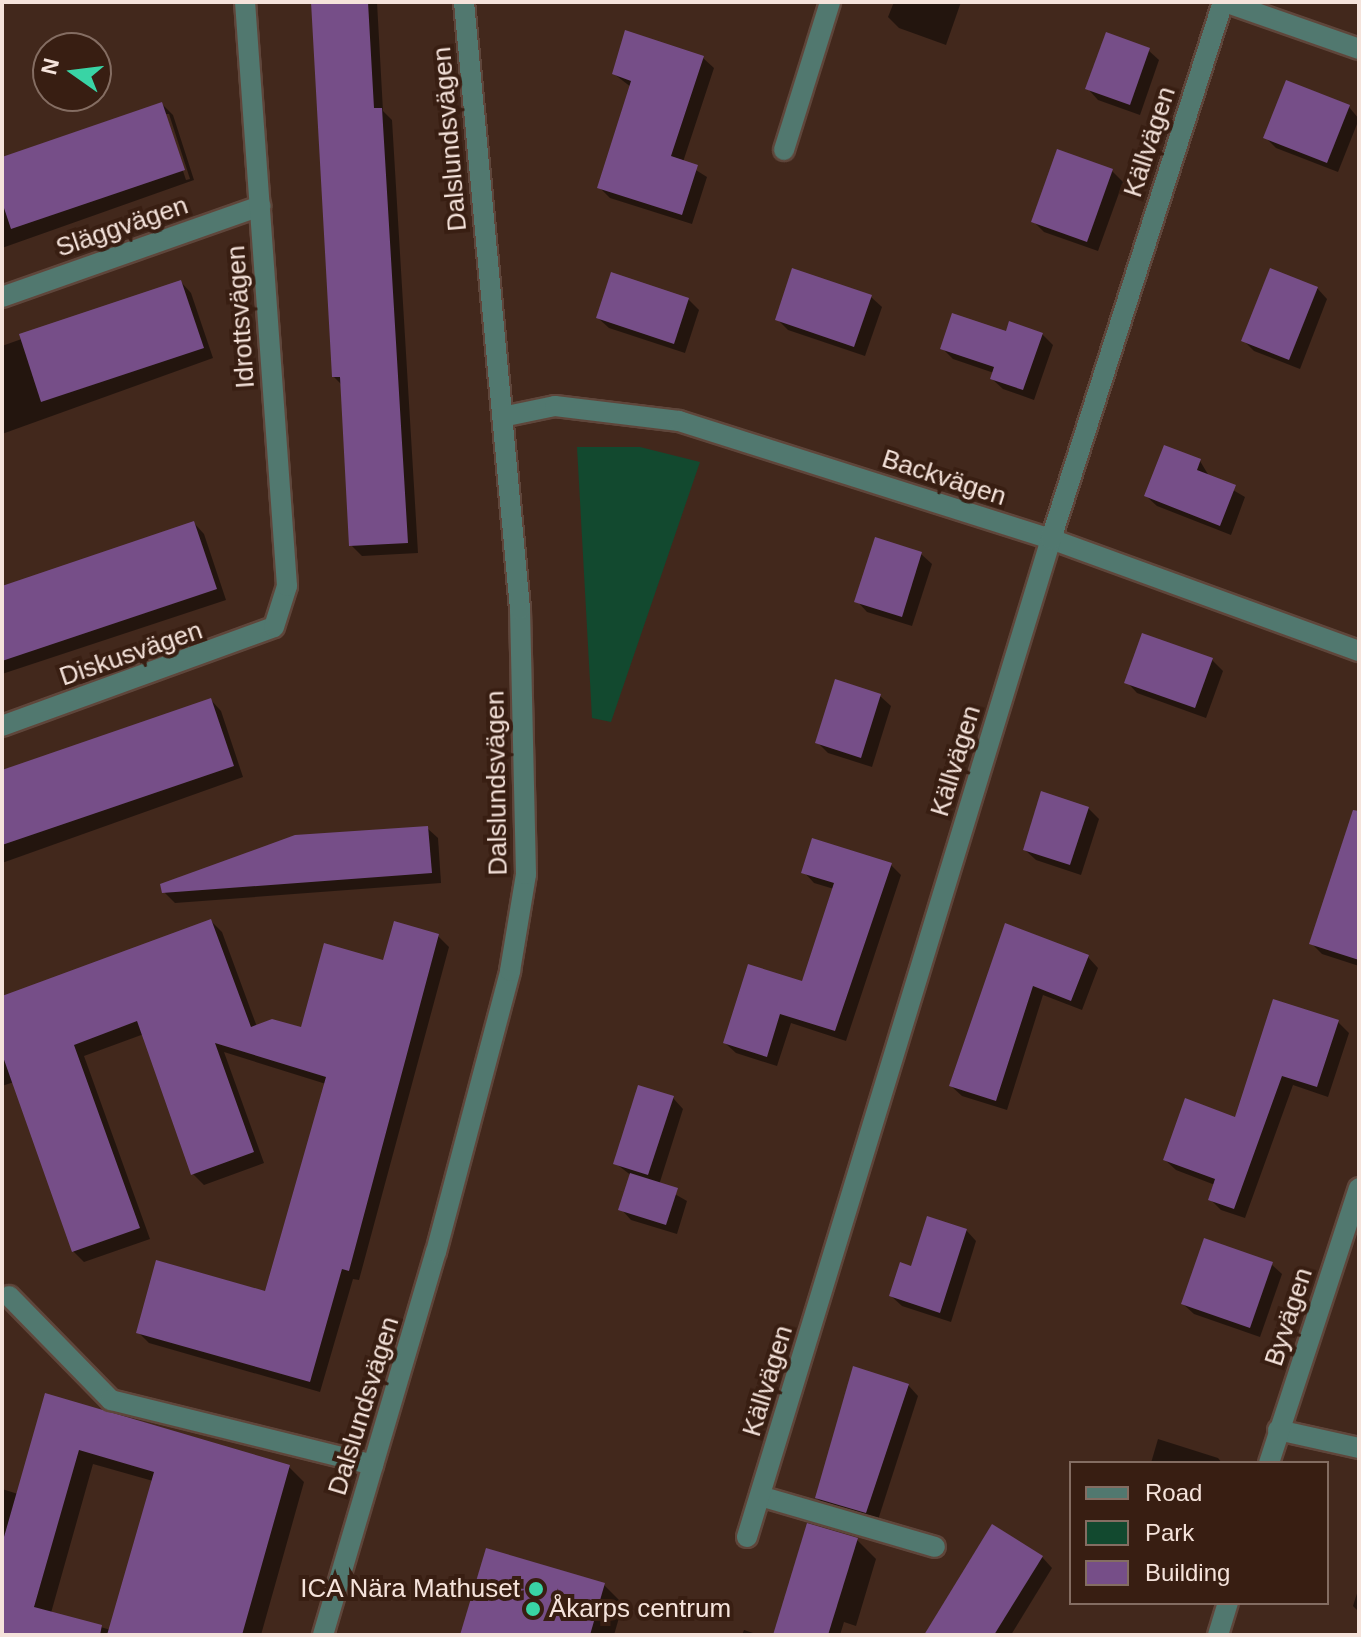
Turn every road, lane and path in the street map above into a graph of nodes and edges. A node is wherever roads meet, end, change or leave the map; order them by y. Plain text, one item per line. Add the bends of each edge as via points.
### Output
1 (245, 2) edge
2 (464, 2) edge
3 (830, 2) edge
4 (1224, 2) edge
5 (1359, 49) edge
6 (784, 150) dead end
7 (260, 206) junction
8 (2, 297) edge
9 (502, 417) junction
10 (1051, 539) junction
11 (274, 627) joint
12 (1359, 651) edge
13 (2, 726) edge
14 (1359, 1188) edge
15 (9, 1296) dead end
16 (1278, 1430) junction
17 (1359, 1448) edge
18 (1270, 1461) edge
19 (373, 1465) junction
20 (760, 1496) junction
21 (747, 1537) dead end
22 (935, 1547) dead end
23 (1227, 1605) edge
24 (323, 1635) edge
25 (1218, 1635) edge

1 - 7 street, Idrottsvägen
2 - 9 street, Dalslundsvägen
3 - 6 street
4 - 5 street
4 - 10 street, Källvägen
7 - 8 street, Släggvägen
7 - 11 street, Idrottsvägen via 287,586
9 - 10 street, Backvägen via 555,406 679,421
9 - 19 street, Dalslundsvägen via 520,609 526,874 510,971
10 - 12 street, Backvägen
10 - 20 street, Källvägen
11 - 13 street, Diskusvägen
14 - 16 street, Byvägen
15 - 19 street via 111,1400
16 - 17 street
16 - 18 street, Byvägen
19 - 24 street, Dalslundsvägen
20 - 21 street, Källvägen
20 - 22 street
23 - 25 street

